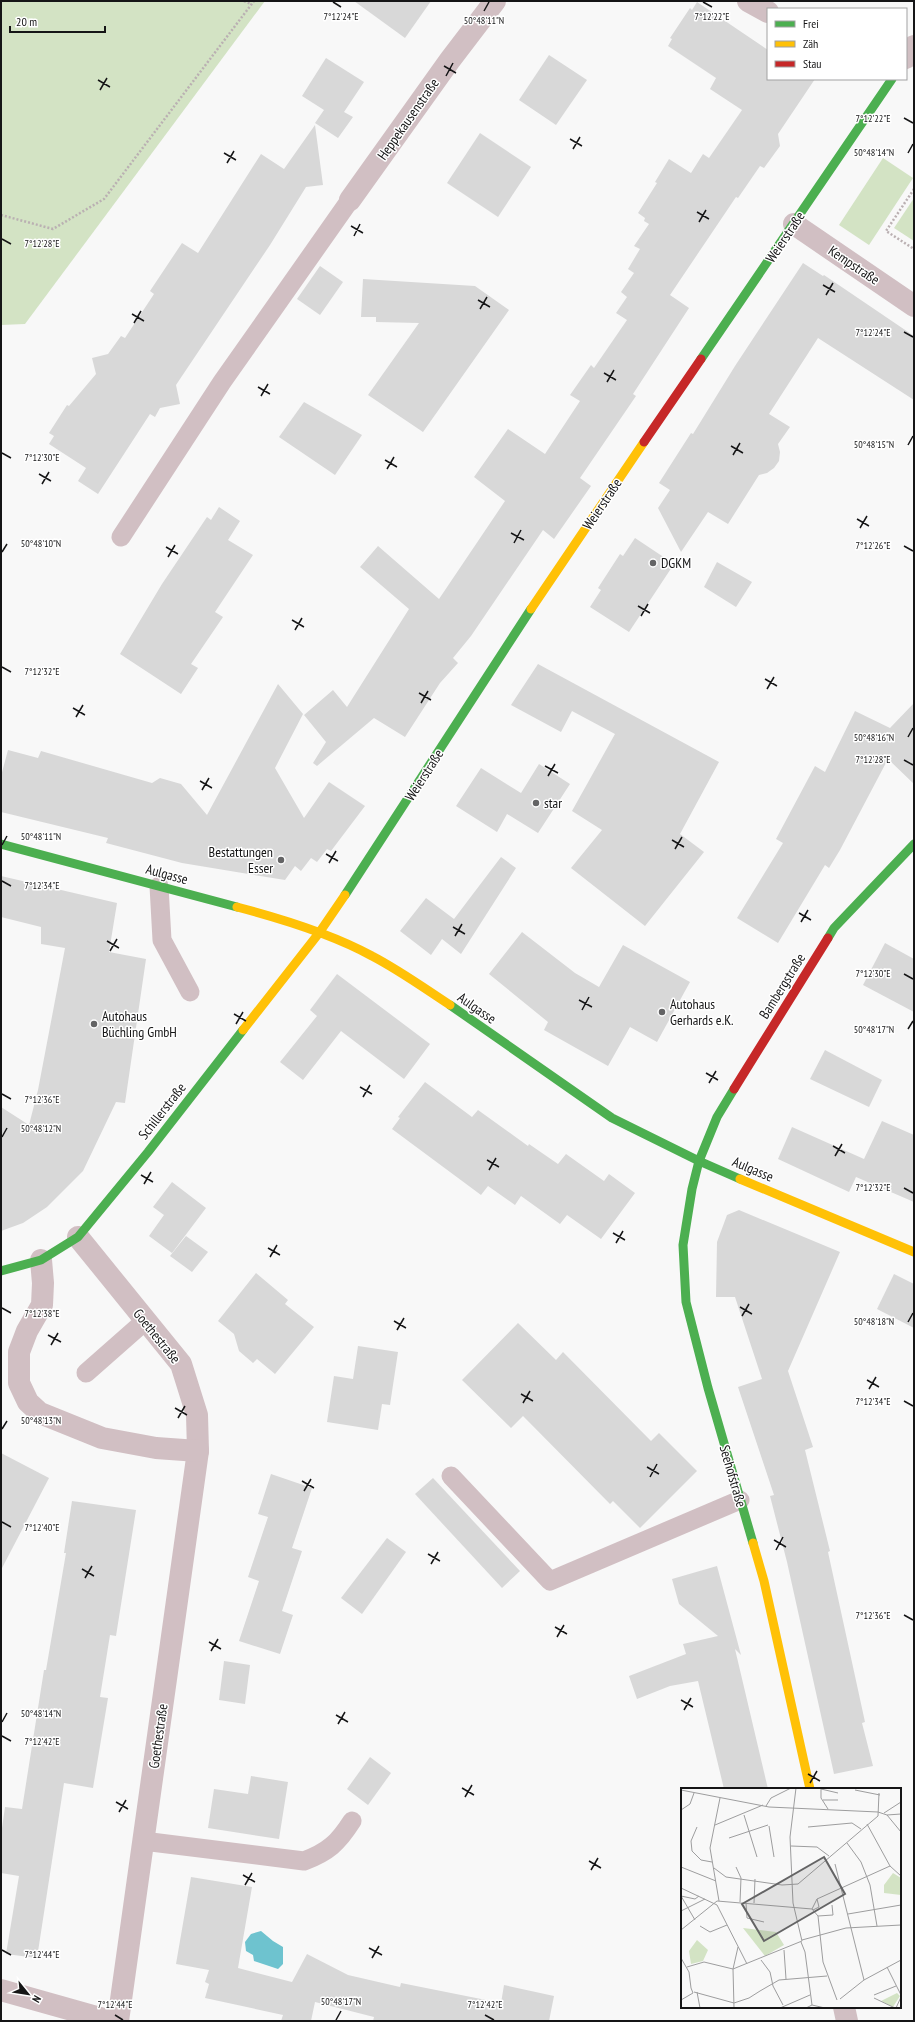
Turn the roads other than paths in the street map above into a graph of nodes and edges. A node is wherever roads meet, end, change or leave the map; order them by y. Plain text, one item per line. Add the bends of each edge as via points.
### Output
1 (495, 1) edge
2 (748, 1) edge
3 (767, 11) edge
4 (914, 46) edge
5 (907, 56) edge
6 (886, 81) edge
7 (350, 200) joint
8 (794, 224) junction
9 (914, 306) edge
10 (121, 537) dead end
11 (1, 844) edge
12 (914, 844) edge
13 (159, 886) junction
14 (319, 933) junction
15 (190, 992) dead end
16 (699, 1161) junction
17 (78, 1237) junction
18 (914, 1252) edge
19 (41, 1260) junction
20 (1, 1271) edge
21 (145, 1321) junction
22 (86, 1373) dead end
23 (198, 1451) junction
24 (451, 1476) dead end
25 (740, 1500) junction
26 (810, 1788) edge
27 (352, 1821) dead end
28 (143, 1841) junction
29 (1, 1990) edge
30 (844, 2008) edge
31 (111, 2021) edge
32 (118, 2021) edge
33 (846, 2021) edge

1 - 7 street, Heppekausenstraße
2 - 3 street
4 - 5 street
6 - 8 street, Weierstraße
7 - 10 lane via 222,382
8 - 9 street, Kempstraße
8 - 14 street, Weierstraße via 554,574
11 - 13 street, Aulgasse
12 - 16 street, Bambergstraße via 834,928 717,1117
13 - 14 street, Aulgasse via 245,909
13 - 15 lane via 162,940
14 - 16 street, Aulgasse via 371,955 410,978 612,1118
14 - 17 street, Schillerstraße via 148,1152
16 - 18 street, Aulgasse
16 - 25 street, Seehofstraße via 683,1244 686,1302
17 - 19 street, Schillerstraße
17 - 21 street, Goethestraße
19 - 20 street, Schillerstraße
19 - 23 street via 44,1283 42,1305 26,1331 20,1352 19,1383 28,1402 40,1413 102,1438 156,1448
21 - 22 lane
21 - 23 street, Goethestraße via 181,1364 197,1415
23 - 28 street, Goethestraße
24 - 25 lane via 550,1582
25 - 26 street, Seehofstraße via 764,1581
27 - 28 lane via 341,1838 323,1854 304,1861
28 - 32 street, Goethestraße
29 - 31 street
30 - 33 street

